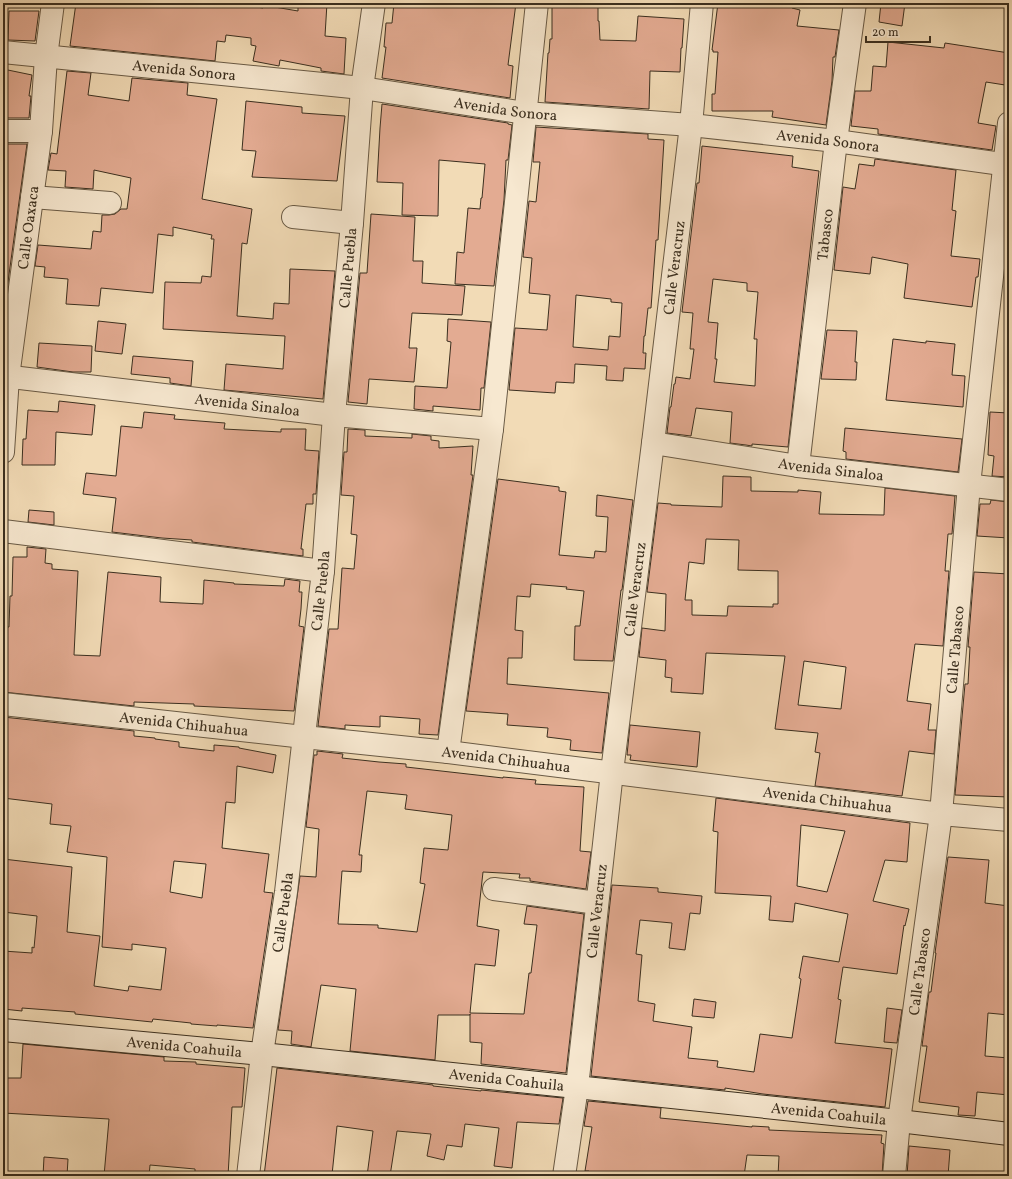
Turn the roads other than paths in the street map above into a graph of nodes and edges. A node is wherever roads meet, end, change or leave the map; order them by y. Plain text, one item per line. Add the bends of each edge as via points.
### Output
1 (53, 3) edge
2 (374, 3) edge
3 (537, 3) edge
4 (702, 3) edge
5 (855, 3) edge
6 (3, 52) edge
7 (46, 57) junction
8 (362, 88) junction
9 (525, 113) junction
10 (1009, 123) edge
11 (691, 125) junction
12 (3, 131) edge
13 (41, 131) junction
14 (836, 141) junction
15 (1006, 164) edge
16 (32, 197) junction
17 (110, 203) dead end
18 (293, 217) dead end
19 (352, 223) junction
20 (6, 376) edge
21 (334, 415) junction
22 (492, 429) junction
23 (653, 443) junction
24 (3, 452) edge
25 (798, 466) junction
26 (969, 485) junction
27 (1009, 490) edge
28 (3, 531) edge
29 (323, 571) junction
30 (3, 704) edge
31 (304, 738) junction
32 (448, 752) junction
33 (612, 772) junction
34 (941, 814) junction
35 (1009, 820) edge
36 (494, 889) dead end
37 (597, 903) junction
38 (3, 1030) edge
39 (262, 1054) junction
40 (577, 1087) junction
41 (899, 1121) junction
42 (1009, 1134) edge
43 (248, 1176) edge
44 (564, 1176) edge
45 (894, 1176) edge

1 - 7 street, Calle Oaxaca
2 - 8 street, Calle Puebla
3 - 9 street
4 - 11 street, Calle Veracruz
5 - 14 street, Tabasco
6 - 7 street, Avenida Sonora
7 - 8 street, Avenida Sonora
7 - 13 street, Calle Oaxaca
8 - 9 street, Avenida Sonora
8 - 19 street, Calle Puebla
9 - 11 street, Avenida Sonora
9 - 22 street
10 - 15 street, Calle Tabasco
11 - 14 street, Avenida Sonora
11 - 23 street, Calle Veracruz
12 - 13 street
13 - 16 street, Calle Oaxaca
14 - 15 street, Avenida Sonora
14 - 25 street, Tabasco
15 - 26 street, Calle Tabasco
16 - 17 street
16 - 20 street, Calle Oaxaca
18 - 19 street
19 - 21 street, Calle Puebla
20 - 21 street, Avenida Sinaloa
20 - 24 street, Calle Oaxaca
21 - 22 street, Avenida Sinaloa
21 - 29 street, Calle Puebla
22 - 32 street
23 - 25 street, Avenida Sinaloa
23 - 33 street, Calle Veracruz
25 - 26 street, Avenida Sinaloa
26 - 27 street, Avenida Sinaloa
26 - 34 street, Calle Tabasco
28 - 29 street
29 - 31 street, Calle Puebla
30 - 31 street, Avenida Chihuahua
31 - 32 street, Avenida Chihuahua
31 - 39 street, Calle Puebla via 286,892
32 - 33 street, Avenida Chihuahua
33 - 34 street, Avenida Chihuahua
33 - 37 street, Calle Veracruz
34 - 35 street, Avenida Chihuahua
34 - 41 street, Calle Tabasco
36 - 37 street
37 - 40 street, Calle Veracruz
38 - 39 street, Avenida Coahuila
39 - 40 street, Avenida Coahuila
39 - 43 street, Calle Puebla
40 - 41 street, Avenida Coahuila
40 - 44 street, Calle Veracruz
41 - 42 street, Avenida Coahuila
41 - 45 street, Calle Tabasco

